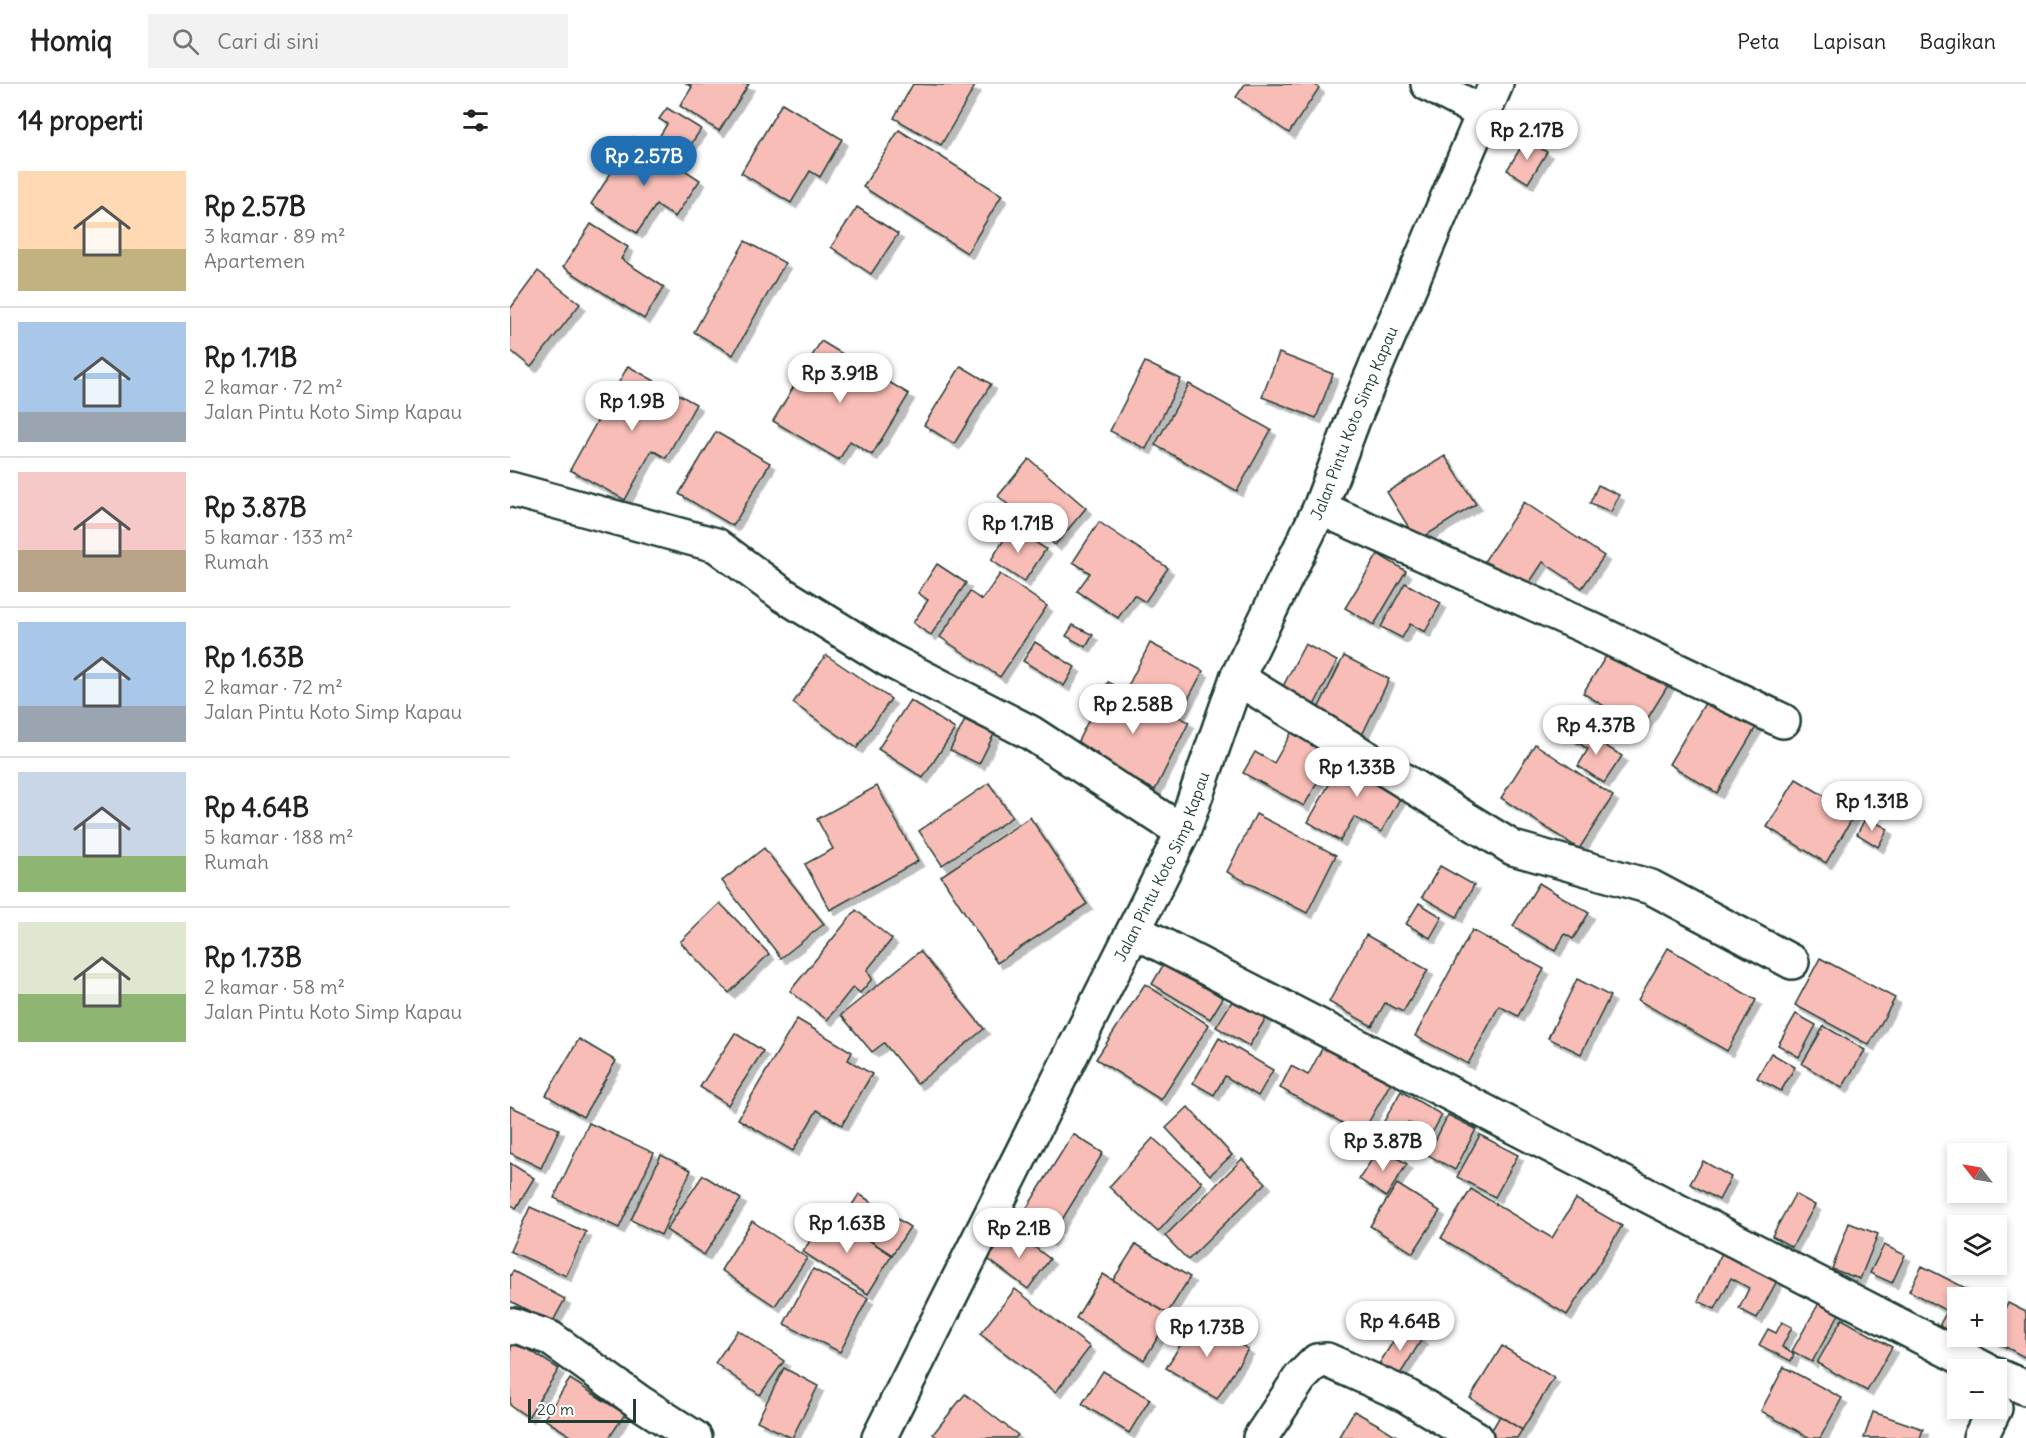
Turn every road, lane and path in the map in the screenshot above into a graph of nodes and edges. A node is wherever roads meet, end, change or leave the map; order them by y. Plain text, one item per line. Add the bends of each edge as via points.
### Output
1 (1428, 84) edge
2 (1496, 84) edge
3 (1483, 113) junction
4 (510, 489) edge
5 (1320, 508) junction
6 (1237, 678) junction
7 (1783, 721) dead end
8 (1183, 832) junction
9 (1135, 931) junction
10 (1792, 962) dead end
11 (510, 1328) edge
12 (1947, 1360) edge
13 (1988, 1419) edge
14 (695, 1438) edge
15 (879, 1438) edge
16 (1260, 1438) edge
17 (1476, 1438) edge
18 (1980, 1438) edge

1 - 3 street
2 - 3 street, Jalan Pintu Koto Simp Kapau
3 - 5 street, Jalan Pintu Koto Simp Kapau via 1353,420
4 - 8 street via 716,545 782,594 887,659 1030,733
5 - 6 street, Jalan Pintu Koto Simp Kapau
5 - 7 street via 1584,626
6 - 8 street, Jalan Pintu Koto Simp Kapau
6 - 10 street via 1513,848 1651,887
8 - 9 street, Jalan Pintu Koto Simp Kapau
9 - 12 street
9 - 15 street, Jalan Pintu Koto Simp Kapau
11 - 14 street via 513,1325 550,1338
13 - 18 street
16 - 17 street via 1300,1378 1317,1361 1327,1360 1405,1395

